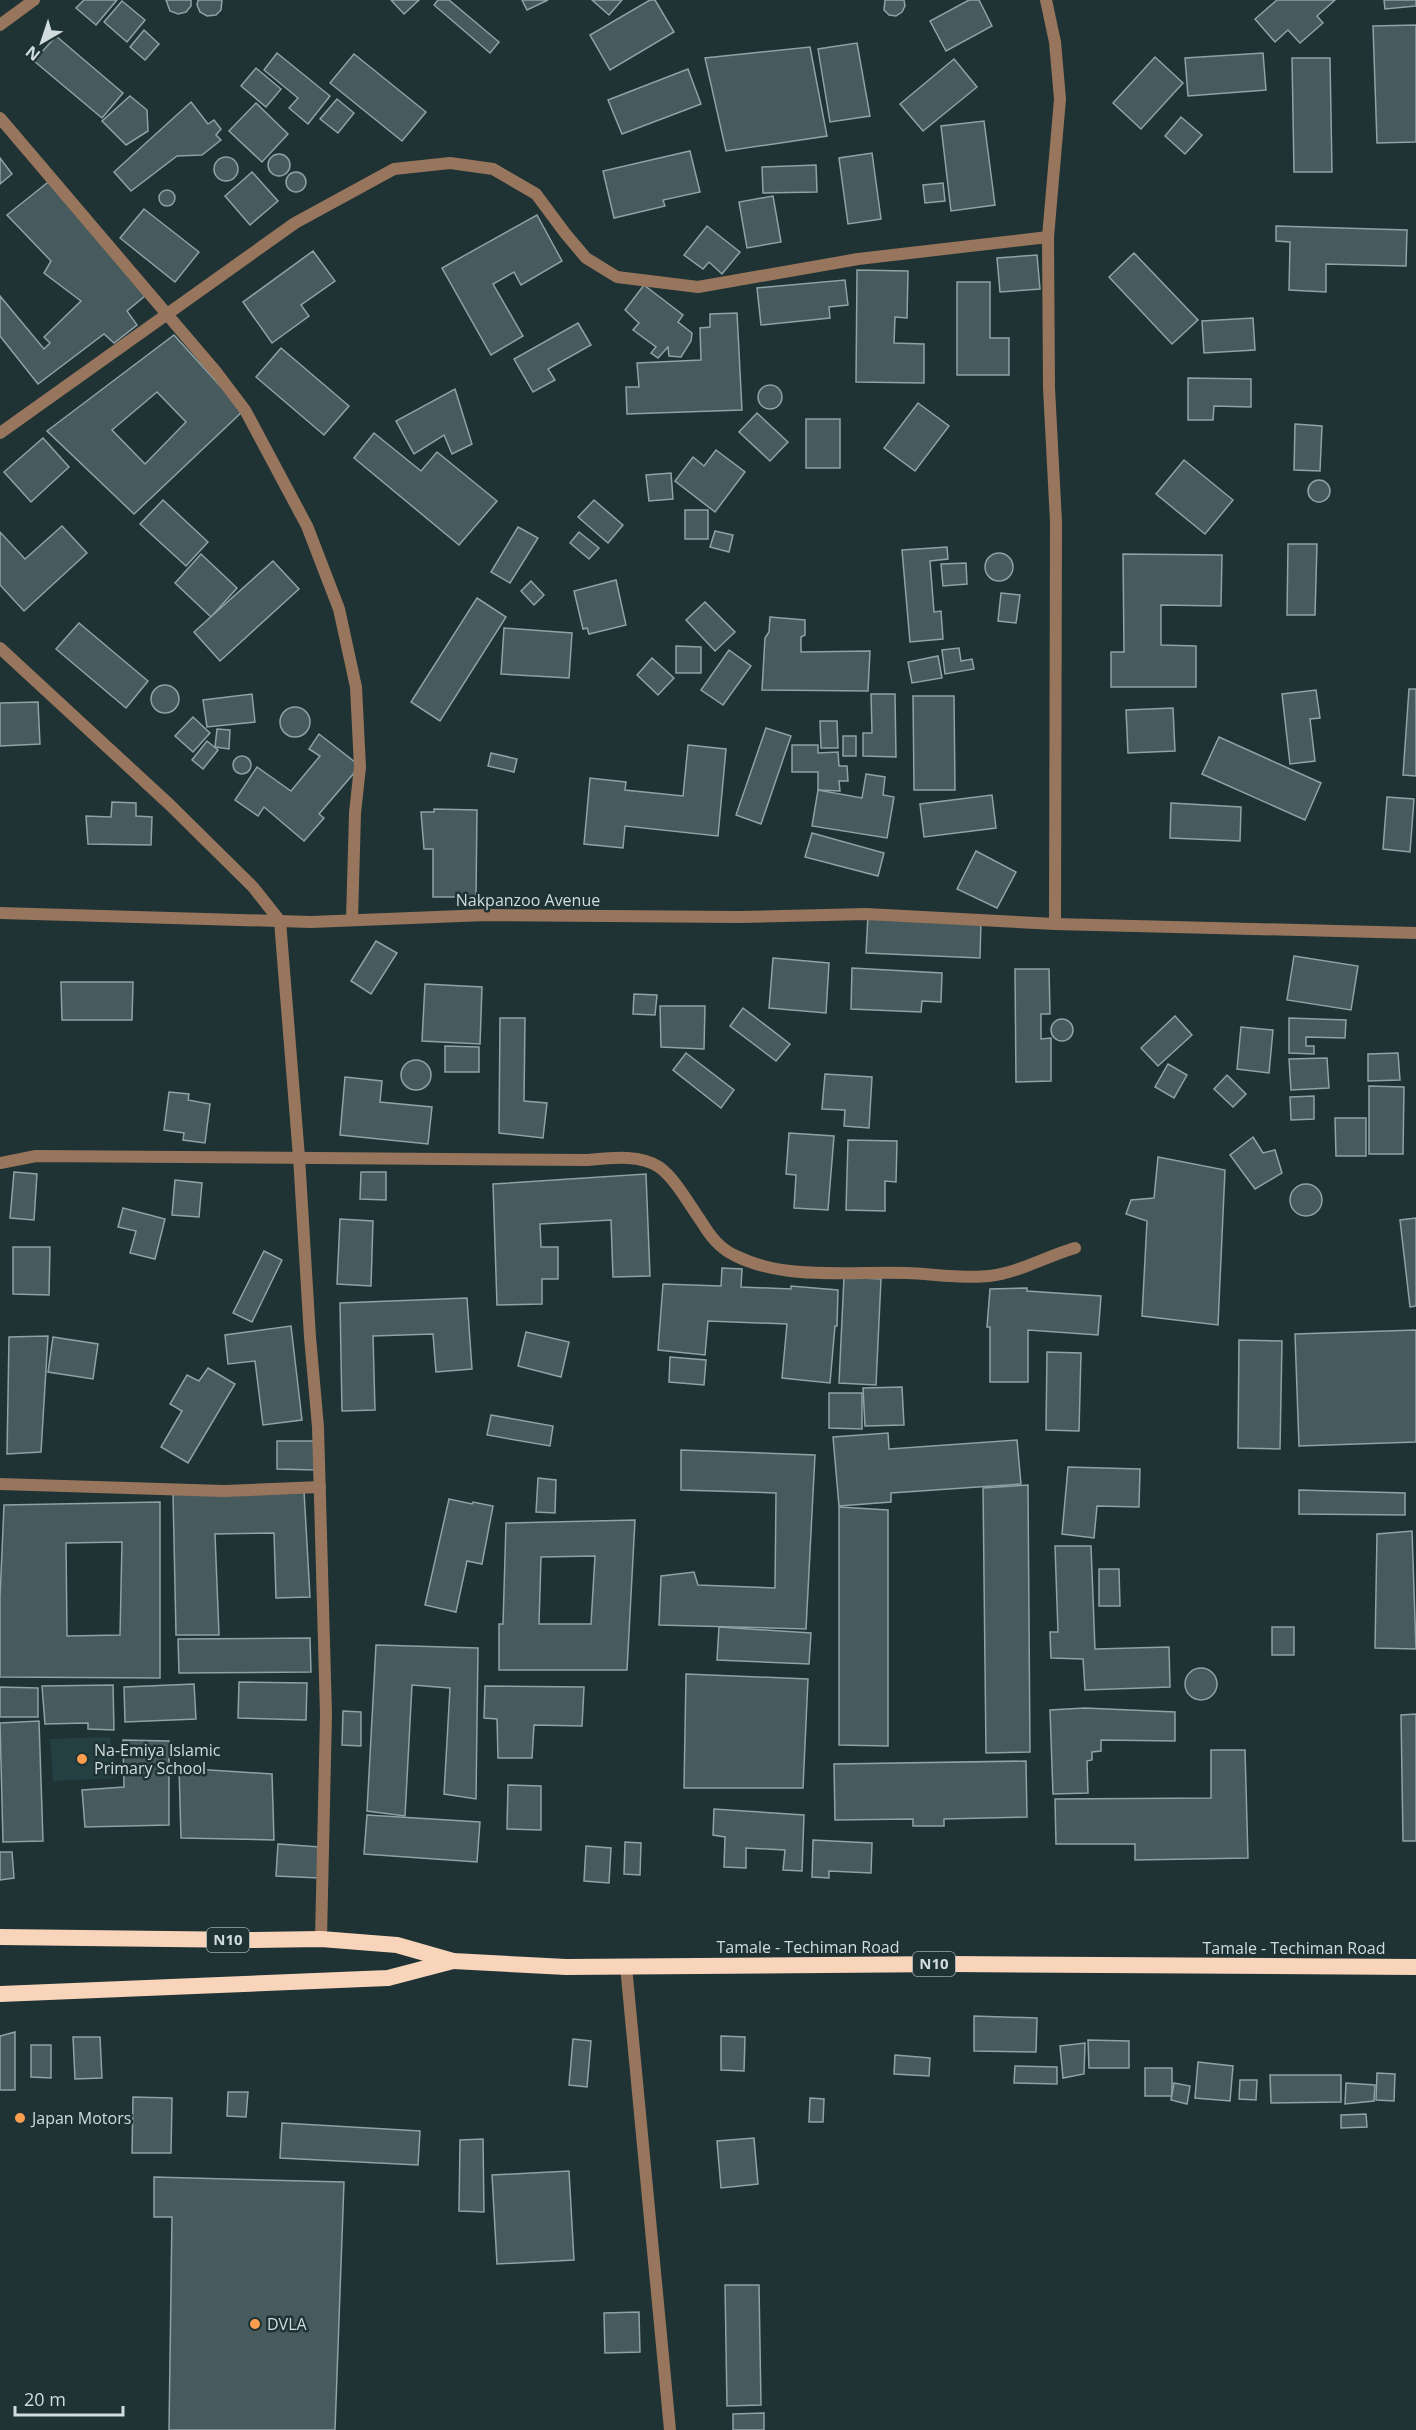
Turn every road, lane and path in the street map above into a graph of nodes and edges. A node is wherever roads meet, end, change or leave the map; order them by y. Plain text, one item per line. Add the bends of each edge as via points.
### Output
1 (34, 0) edge
2 (1046, 0) edge
3 (0, 25) edge
4 (0, 118) edge
5 (1048, 237) junction
6 (168, 314) junction
7 (0, 434) edge
8 (0, 648) edge
9 (0, 913) edge
10 (352, 920) junction
11 (280, 921) junction
12 (1055, 924) junction
13 (1416, 933) edge
14 (299, 1157) junction
15 (0, 1163) edge
16 (1075, 1248) dead end
17 (0, 1484) edge
18 (320, 1487) junction
19 (0, 1937) edge
20 (321, 1939) junction
21 (453, 1961) junction
22 (626, 1966) junction
23 (1416, 1967) edge
24 (0, 1994) edge
25 (670, 2430) edge

1 - 3 street
2 - 5 street via 1055,42 1060,99
4 - 6 street
5 - 6 street via 858,259 698,287 617,278 586,258 536,194 493,169 450,163 394,169 295,223
5 - 12 street via 1049,388 1056,522
6 - 7 street
6 - 10 street via 256,428 307,526 339,609 356,687 360,767
8 - 11 street via 170,805 253,887
9 - 11 street, Nakpanzoo Avenue
10 - 11 street, Nakpanzoo Avenue
10 - 12 street, Nakpanzoo Avenue via 486,915 866,914
11 - 14 street
12 - 13 street, Nakpanzoo Avenue
14 - 15 street via 36,1156
14 - 16 street via 640,1160 660,1167 714,1241 736,1256 772,1268 816,1275 861,1272 989,1276
14 - 18 street
17 - 18 street via 224,1491
18 - 20 street via 326,1714
19 - 20 highway, N10
20 - 21 highway, N10 via 397,1945
21 - 22 highway, Tamale - Techiman Road / N10
21 - 24 highway, N10 via 388,1978
22 - 23 highway, Tamale - Techiman Road / N10
22 - 25 street

